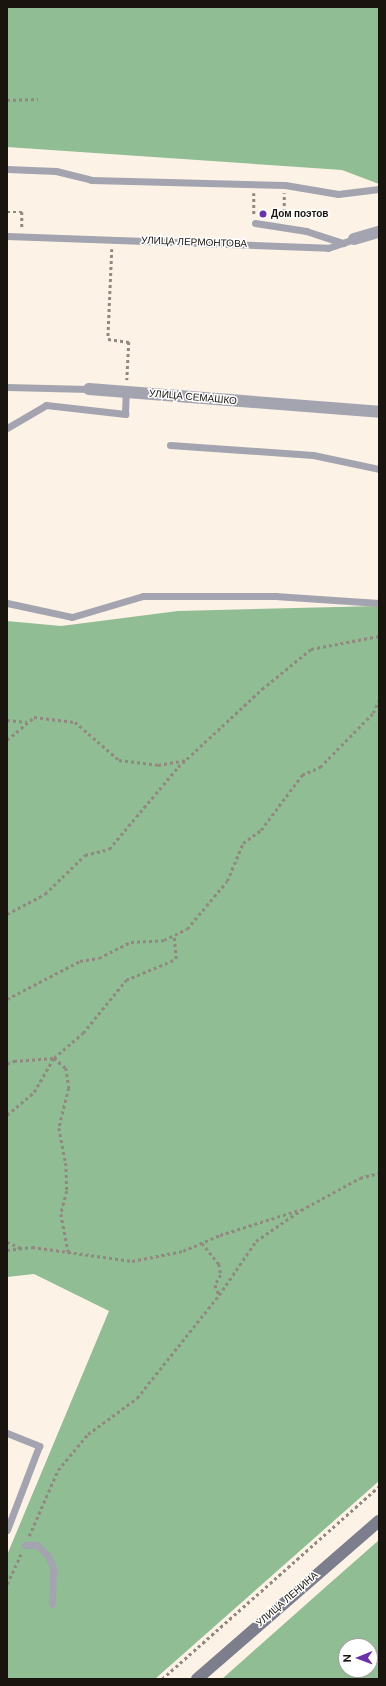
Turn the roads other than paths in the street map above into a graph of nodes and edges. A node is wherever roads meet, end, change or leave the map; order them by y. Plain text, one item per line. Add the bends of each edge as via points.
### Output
1 (7, 169) edge
2 (379, 189) edge
3 (255, 223) road end
4 (379, 232) edge
5 (7, 236) edge
6 (349, 241) junction
7 (7, 387) edge
8 (89, 389) joint
9 (126, 391) junction
10 (379, 412) edge
11 (7, 428) edge
12 (170, 445) dead end
13 (379, 469) edge
14 (7, 603) edge
15 (379, 604) edge
16 (7, 1433) edge
17 (379, 1521) edge
18 (7, 1530) edge
19 (25, 1545) road end
20 (52, 1604) dead end
21 (197, 1679) edge

1 - 2 lane via 56,171 91,180 285,185 338,194
3 - 6 lane via 306,230
4 - 6 street, УЛИЦА ЛЕРМОНТОВА
5 - 6 lane, УЛИЦА ЛЕРМОНТОВА via 328,248
7 - 8 lane, УЛИЦА СЕМАШКО
8 - 9 street, УЛИЦА СЕМАШКО
9 - 10 street, УЛИЦА СЕМАШКО
9 - 11 lane via 126,414 46,405
12 - 13 lane via 314,455
14 - 15 lane via 72,617 143,596 275,596
16 - 18 lane via 39,1446
17 - 21 main road, УЛИЦА ЛЕНИНА
19 - 20 lane via 36,1545 48,1556 53,1568

